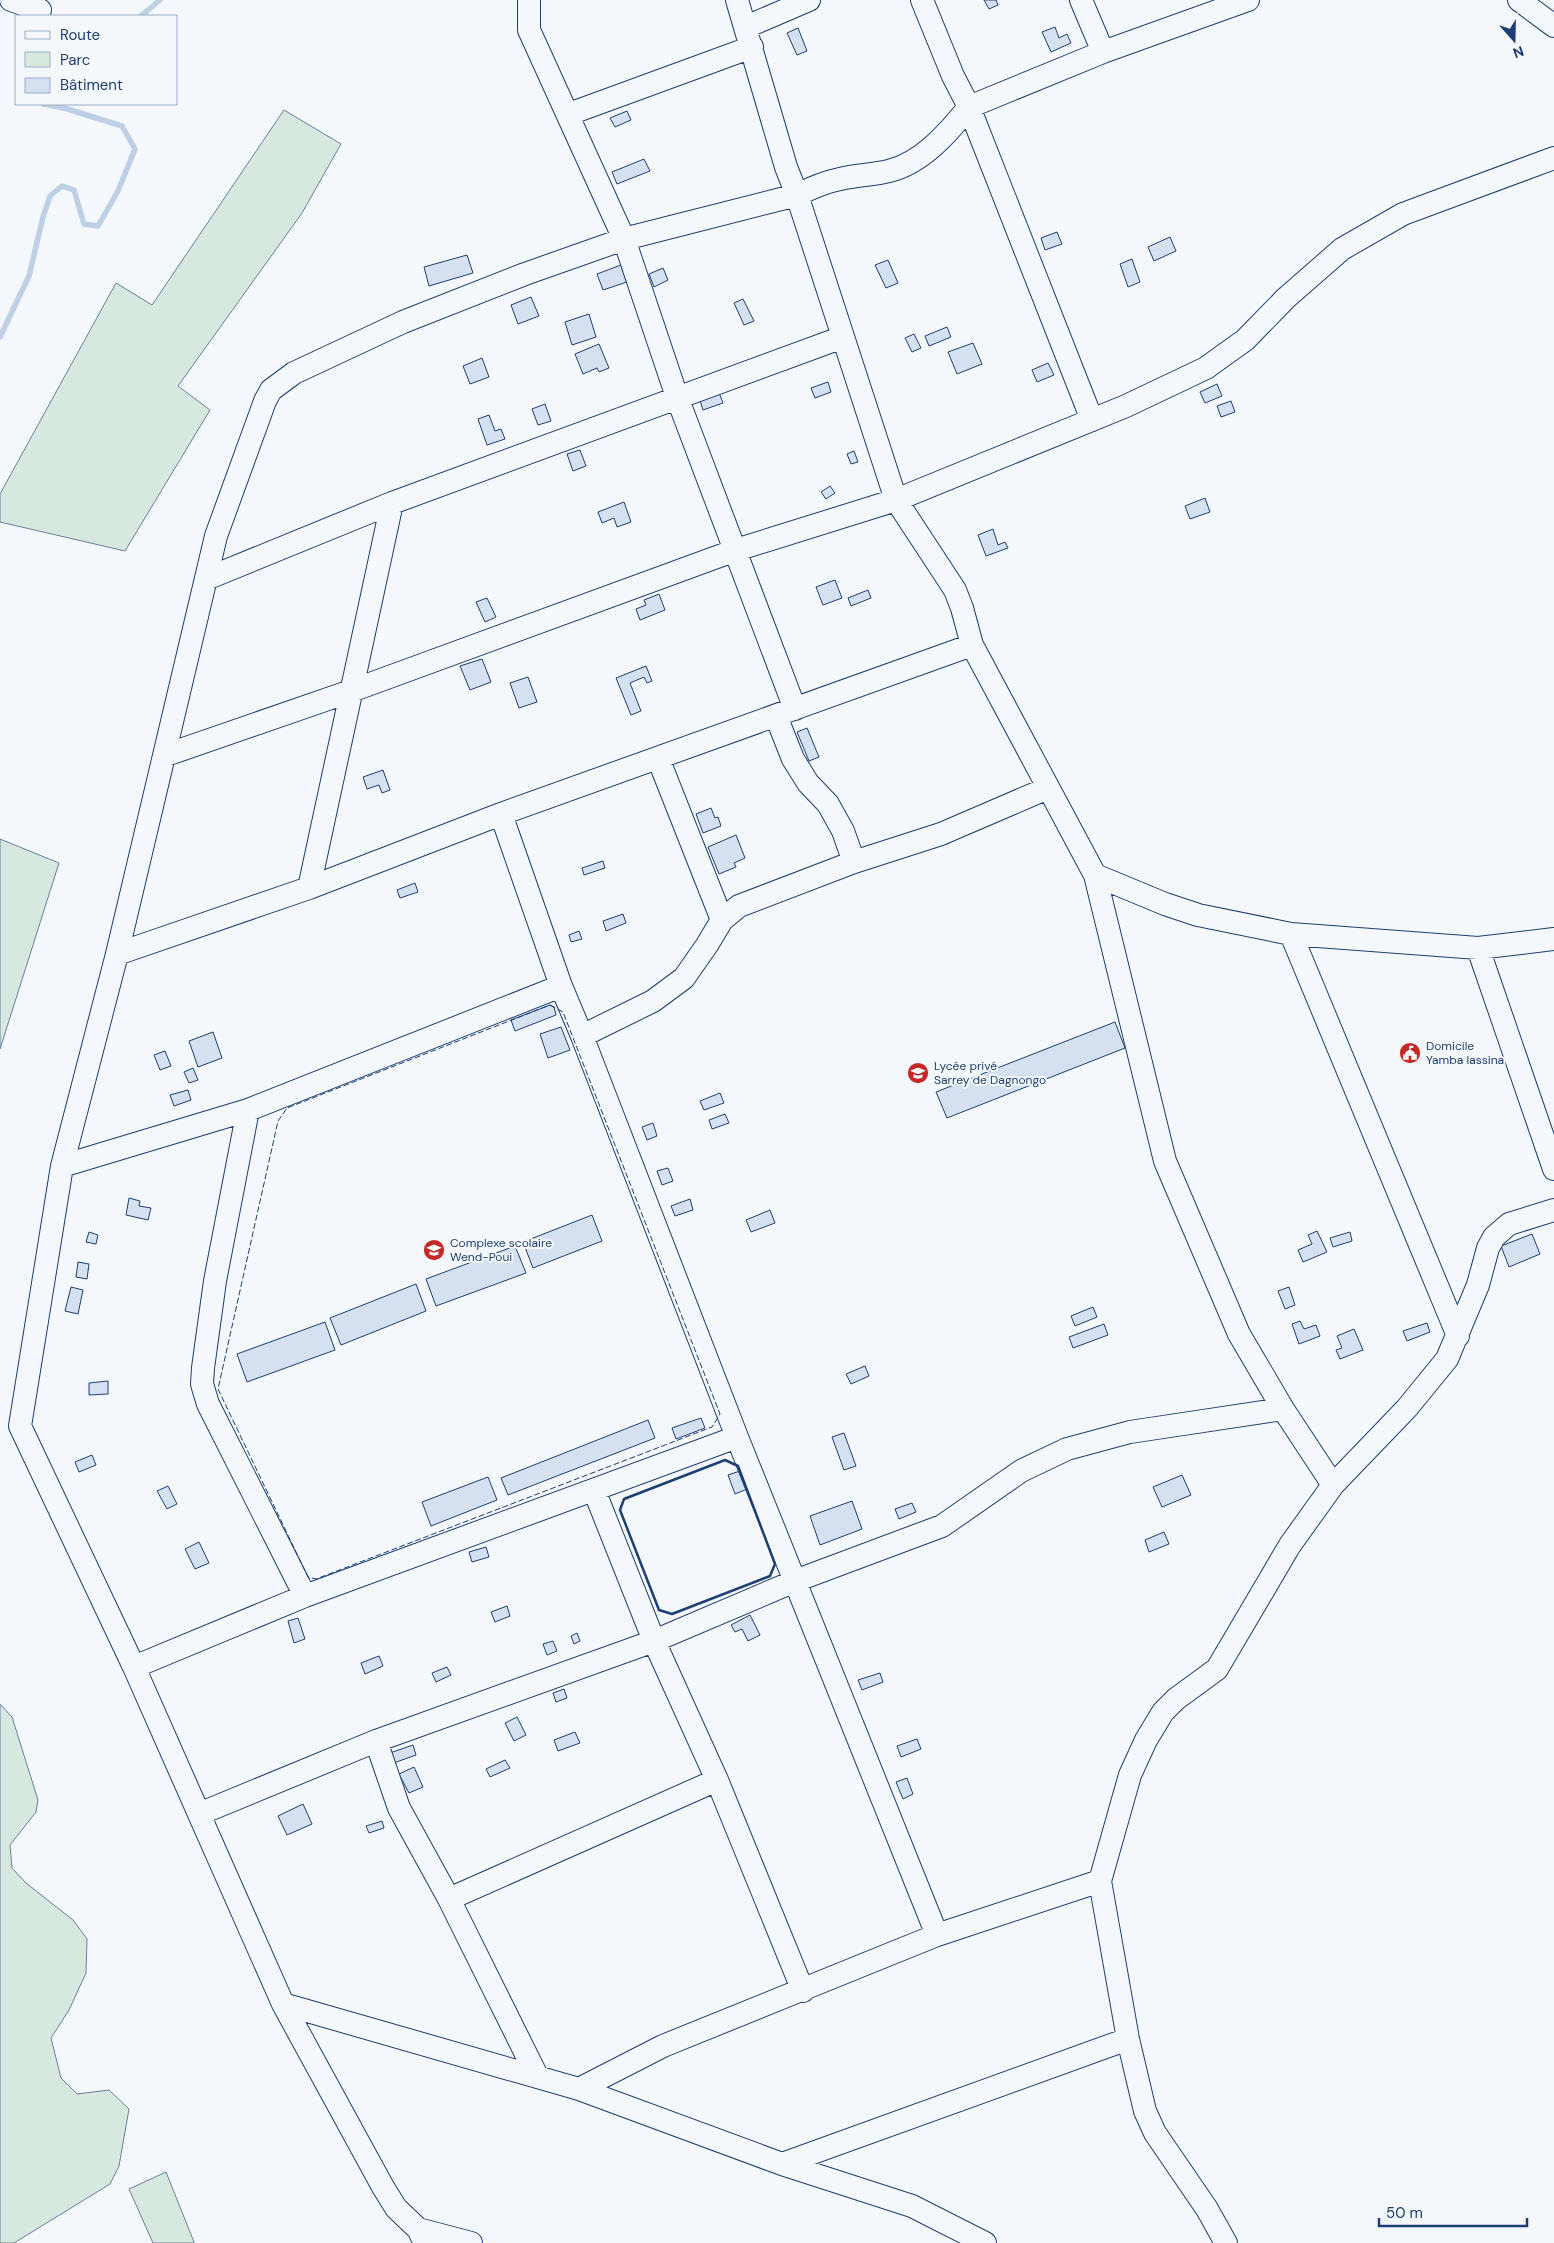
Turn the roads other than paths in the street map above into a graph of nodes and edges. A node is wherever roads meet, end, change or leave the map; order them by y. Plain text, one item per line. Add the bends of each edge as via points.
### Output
1 (11, 0) edge
2 (529, 0) edge
3 (737, 0) edge
4 (809, 0) edge
5 (922, 0) edge
6 (1080, 0) edge
7 (1248, 0) edge
8 (1519, 0) edge
9 (40, 10) dead end
10 (1554, 26) edge
11 (749, 37) junction
12 (1103, 52) junction
13 (969, 108) junction
14 (569, 114) junction
15 (1554, 158) edge
16 (797, 195) junction
17 (624, 239) junction
18 (843, 336) junction
19 (677, 397) junction
20 (1092, 420) junction
21 (896, 500) junction
22 (392, 503) junction
23 (736, 550) junction
24 (206, 579) junction
25 (972, 645) junction
26 (352, 691) junction
27 (785, 712) junction
28 (166, 755) junction
29 (658, 758) junction
30 (1048, 788) junction
31 (501, 814) junction
32 (854, 862) junction
33 (1095, 875) junction
34 (309, 888) junction
35 (722, 920) junction
36 (1290, 934) junction
37 (1554, 939) edge
38 (1478, 948) junction
39 (117, 954) junction
40 (560, 986) junction
41 (582, 1036) junction
42 (248, 1110) junction
43 (62, 1166) junction
44 (1554, 1169) edge
45 (1554, 1210) edge
46 (1458, 1336) junction
47 (1283, 1409) junction
48 (737, 1437) junction
49 (1333, 1485) junction
50 (594, 1490) junction
51 (795, 1581) junction
52 (305, 1596) junction
53 (654, 1641) junction
54 (134, 1667) junction
55 (376, 1741) junction
56 (717, 1780) junction
57 (199, 1814) junction
58 (1100, 1881) junction
59 (449, 1898) junction
60 (937, 1935) junction
61 (803, 1991) junction
62 (283, 2004) junction
63 (1128, 2039) junction
64 (537, 2076) junction
65 (579, 2088) junction
66 (782, 2164) junction
67 (421, 2236) edge
68 (471, 2243) edge
69 (985, 2243) edge
70 (1226, 2243) edge

1 - 9 street
2 - 14 street via 529,30
3 - 11 street
4 - 11 street
5 - 13 street
6 - 12 street
7 - 12 street
8 - 10 street
11 - 14 street
11 - 16 street via 786,168
12 - 13 street
13 - 16 street via 926,152 911,162 891,171 841,178
13 - 20 street
14 - 17 street
15 - 20 street via 1403,214 1342,249 1286,298 1245,340 1206,368
16 - 17 street
16 - 18 street
17 - 19 street
17 - 24 street via 403,322 279,383 265,401 216,536
18 - 19 street
18 - 21 street
19 - 22 street
19 - 23 street
20 - 21 street
21 - 23 street
21 - 25 street via 955,590
22 - 24 street
22 - 26 street
23 - 26 street
23 - 27 street
24 - 28 street
25 - 27 street
25 - 30 street
26 - 28 street
26 - 34 street
27 - 29 street
27 - 32 street via 793,759 828,804 843,831
28 - 39 street
29 - 31 street
29 - 35 street
30 - 32 street via 941,834
30 - 33 street
31 - 34 street
31 - 40 street
32 - 35 street via 740,906
33 - 36 street via 1198,915
33 - 47 street via 1165,1161 1239,1334
34 - 39 street
35 - 41 street via 684,978 653,1001
36 - 38 street
36 - 46 street
37 - 38 street
38 - 44 street
39 - 43 street
40 - 41 street
40 - 42 street
41 - 48 street
42 - 43 street
42 - 52 street via 215,1281 202,1384 208,1404
43 - 54 street via 20,1426
45 - 46 street via 1509,1224 1494,1237
46 - 49 street via 1436,1374
47 - 49 street
47 - 51 street via 1130,1432 1067,1449 1021,1471 942,1526
48 - 50 street
48 - 51 street
49 - 58 street via 1290,1545 1217,1669 1176,1699 1163,1712 1146,1740 1130,1774
50 - 52 street
50 - 53 street
51 - 53 street
51 - 60 street
52 - 54 street
53 - 55 street
53 - 56 street
54 - 57 street
55 - 57 street
55 - 59 street via 399,1808
56 - 59 street
56 - 61 street
57 - 62 street
58 - 60 street
58 - 63 street
59 - 64 street
60 - 61 street
61 - 65 street via 663,2046
62 - 64 street
62 - 67 street via 382,2187
63 - 66 street
63 - 70 street via 1145,2111 1155,2133
64 - 65 street
65 - 66 street
66 - 69 street via 912,2206
67 - 68 street

